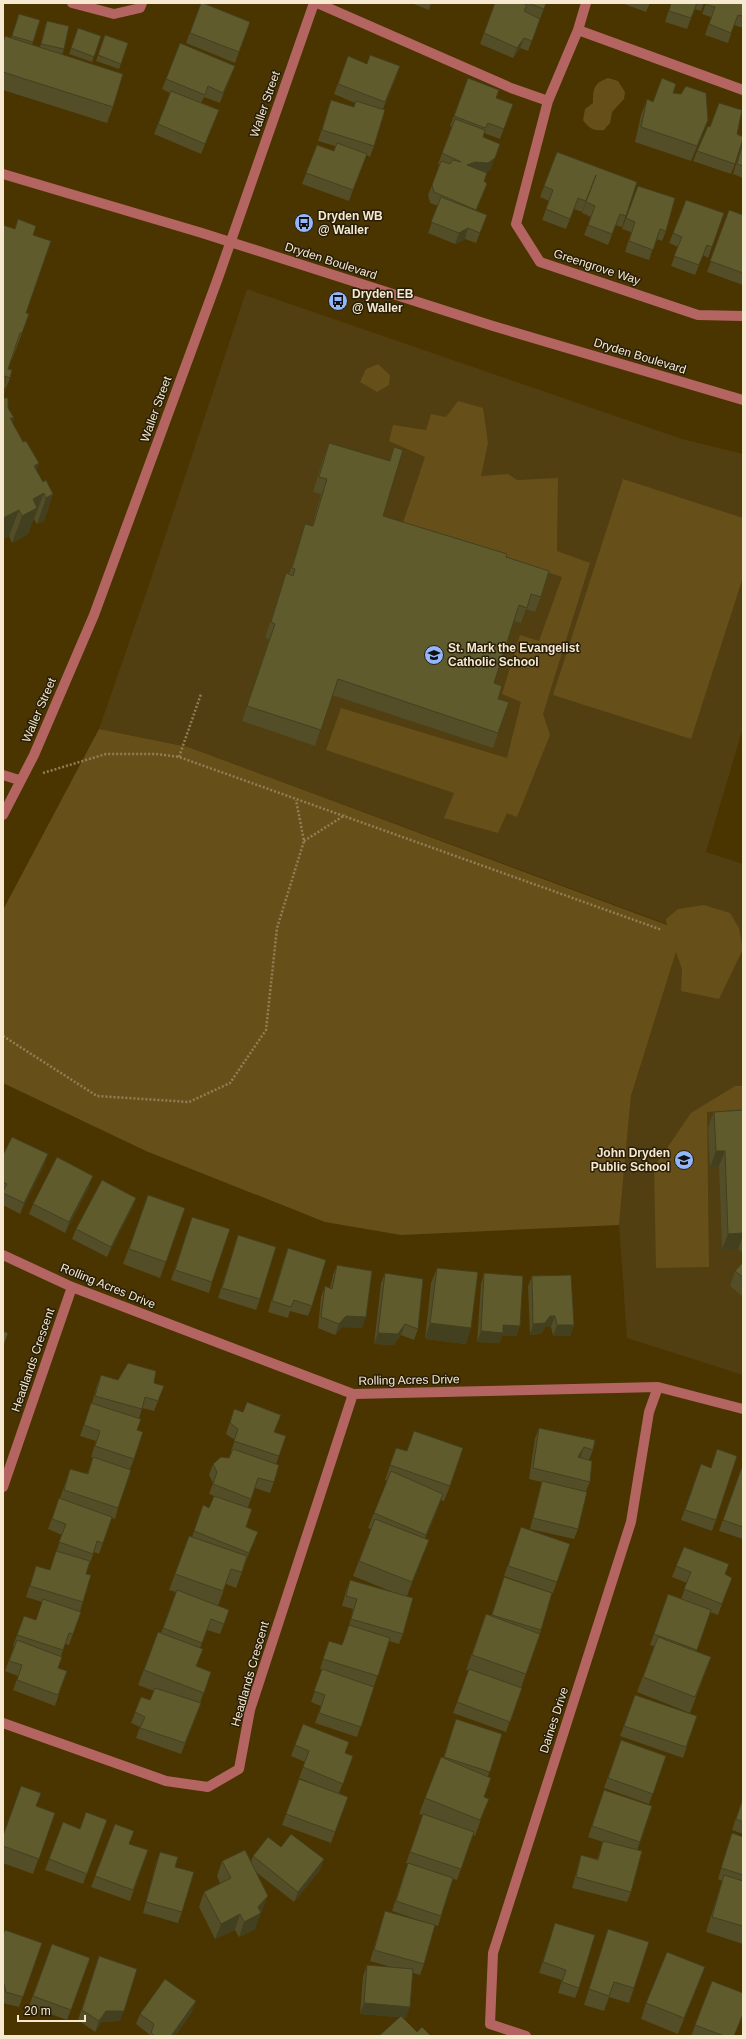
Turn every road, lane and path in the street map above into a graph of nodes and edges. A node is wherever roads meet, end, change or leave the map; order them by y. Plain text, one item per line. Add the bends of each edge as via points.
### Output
1 (72, 3) edge
2 (142, 3) edge
3 (314, 3) edge
4 (317, 3) edge
5 (586, 3) edge
6 (578, 30) junction
7 (743, 90) edge
8 (548, 101) junction
9 (3, 174) edge
10 (231, 242) junction
11 (743, 316) edge
12 (743, 400) edge
13 (201, 694) dead end
14 (179, 757) junction
15 (3, 775) edge
16 (19, 780) junction
17 (296, 800) junction
18 (3, 815) edge
19 (345, 815) junction
20 (304, 841) junction
21 (662, 930) dead end
22 (3, 1036) edge
23 (3, 1255) edge
24 (72, 1287) junction
25 (658, 1387) junction
26 (352, 1394) junction
27 (743, 1409) edge
28 (3, 1487) edge
29 (3, 1723) edge
30 (526, 2036) edge

1 - 2 street via 114,14 140,8
3 - 10 street, Waller Street
4 - 8 street via 511,88
5 - 6 street, Greengrove Way
6 - 7 street
6 - 8 street, Greengrove Way
8 - 11 street, Greengrove Way via 516,224 540,262 698,315
9 - 10 street, Dryden Boulevard
10 - 12 street, Dryden Boulevard via 478,321
10 - 16 street, Waller Street via 94,615 34,755
13 - 14 path
14 - 16 path via 156,754 106,754
14 - 17 path
15 - 16 street
16 - 18 street, Waller Street
17 - 19 path
17 - 20 path
19 - 20 path
19 - 21 path
20 - 22 path via 277,928 266,1030 230,1083 189,1102 97,1096
23 - 24 street, Rolling Acres Drive
24 - 26 street, Rolling Acres Drive
24 - 28 street, Headlands Crescent
25 - 26 street, Rolling Acres Drive
25 - 27 street, Rolling Acres Drive
25 - 30 street, Daines Drive via 648,1412 631,1522 493,1952 490,2024
26 - 29 street, Headlands Crescent via 250,1710 238,1769 208,1787 166,1781

